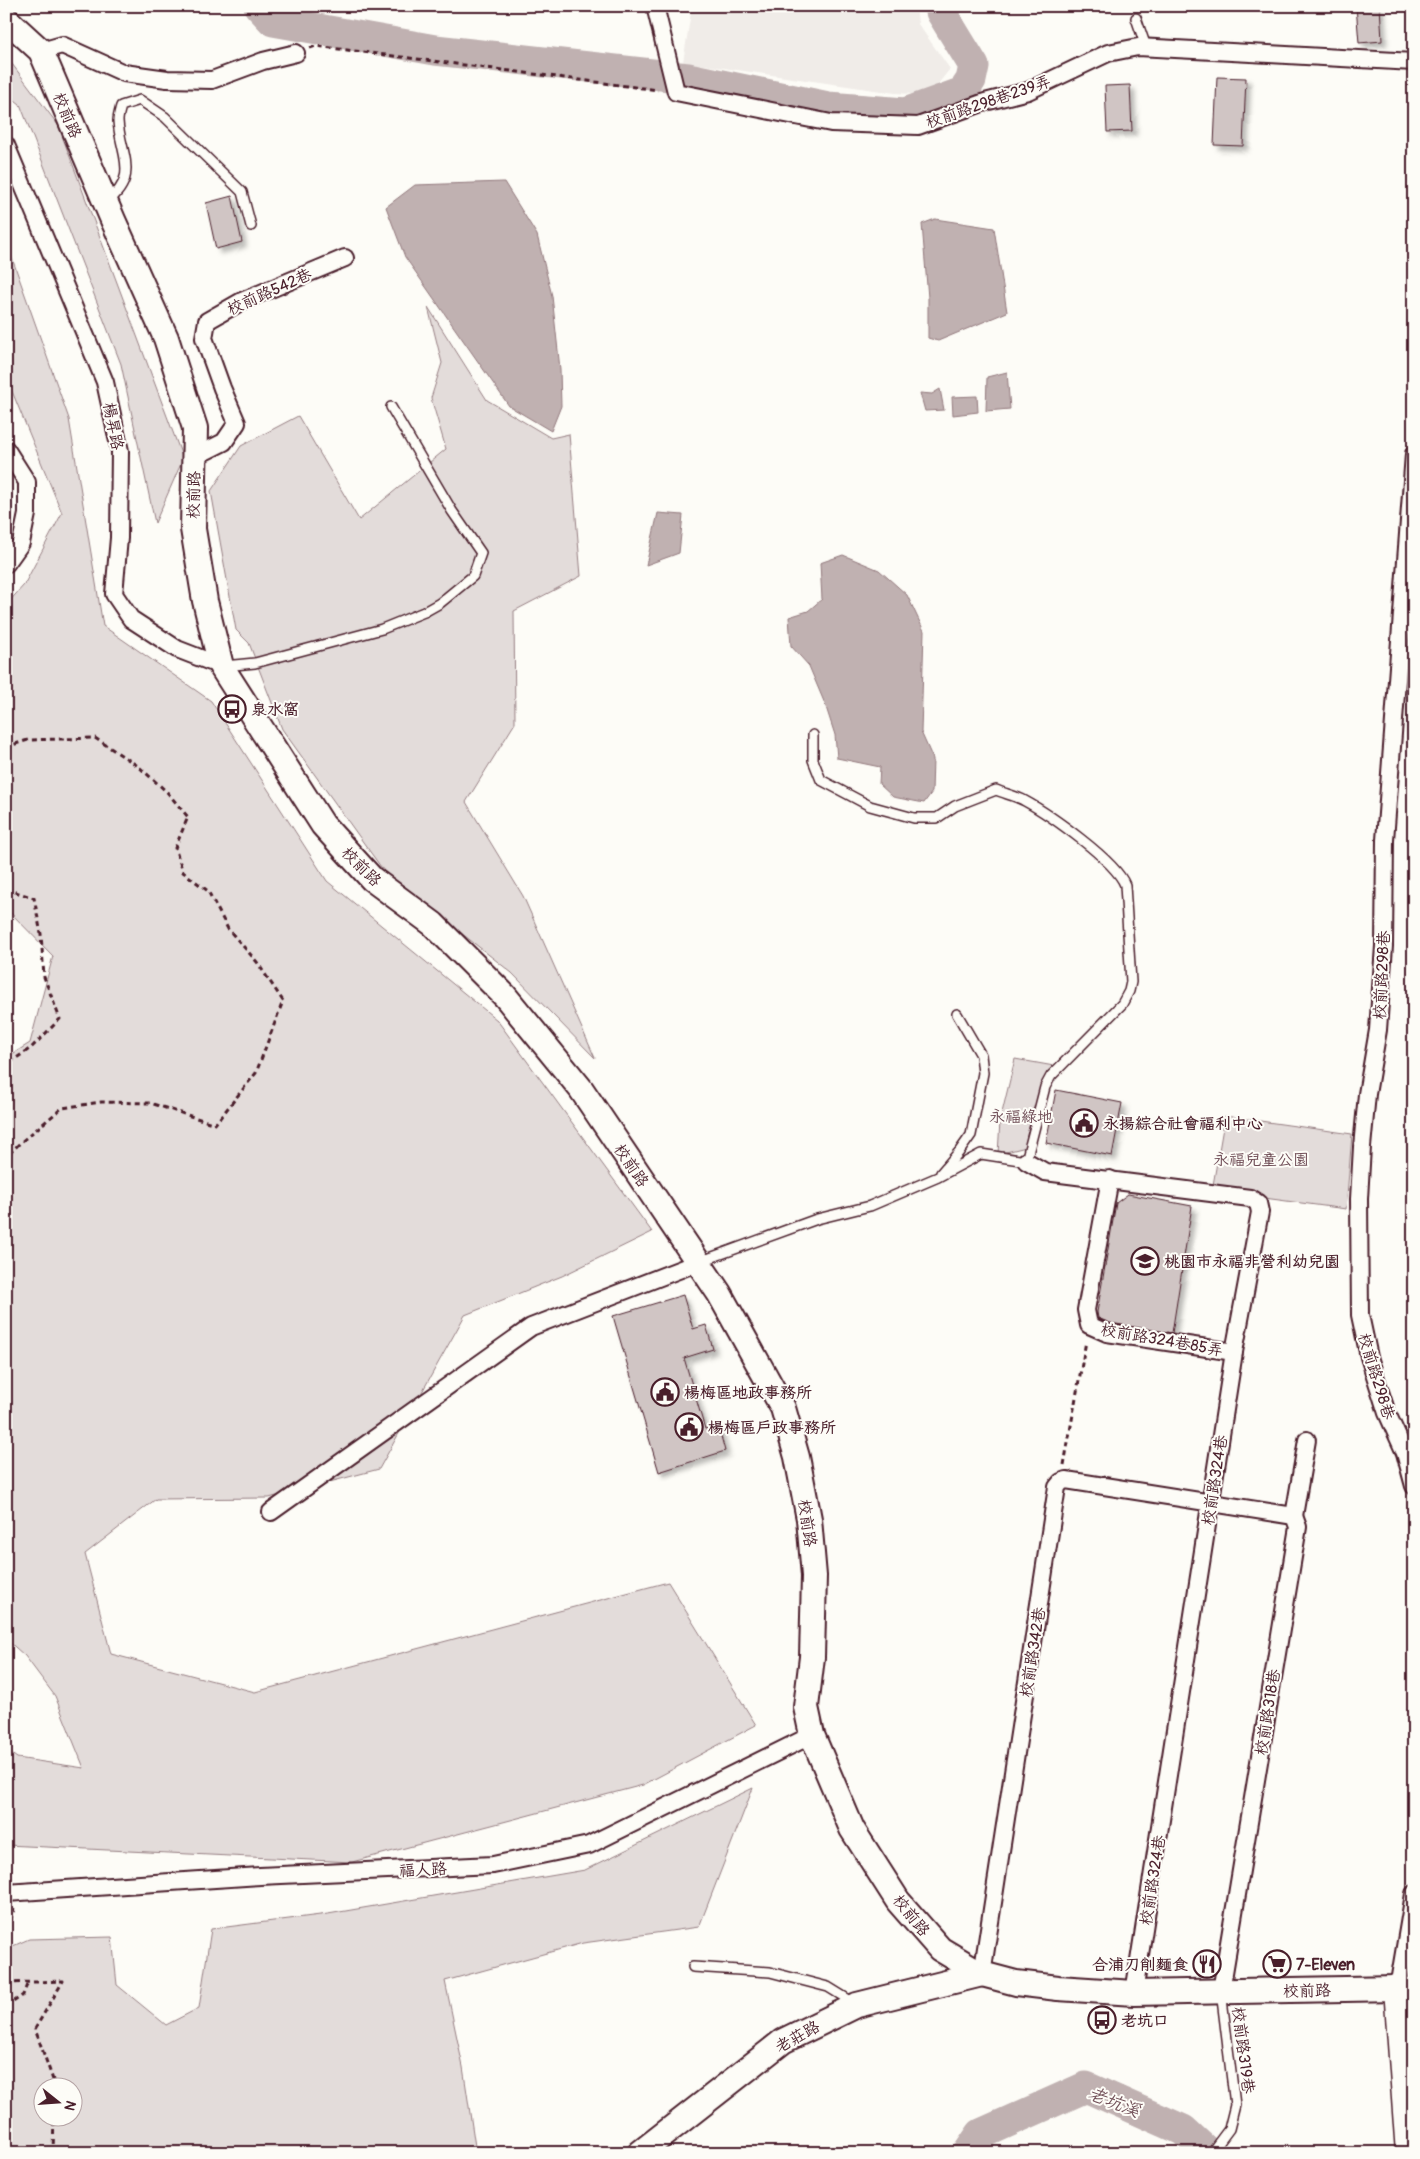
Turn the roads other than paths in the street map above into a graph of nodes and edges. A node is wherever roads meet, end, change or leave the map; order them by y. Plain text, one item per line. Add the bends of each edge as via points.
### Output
1 (655, 6) edge
2 (1136, 18) dead end
3 (6, 19) edge
4 (1146, 47) junction
5 (41, 51) junction
6 (296, 53) road end
7 (1414, 62) edge
8 (6, 145) edge
9 (106, 203) junction
10 (251, 226) dead end
11 (345, 258) dead end
12 (391, 407) dead end
13 (6, 448) edge
14 (1414, 454) edge
15 (194, 457) junction
16 (6, 564) edge
17 (221, 666) junction
18 (813, 735) dead end
19 (957, 1014) dead end
20 (1026, 1161) junction
21 (938, 1177) junction
22 (1110, 1179) junction
23 (699, 1262) junction
24 (1234, 1352) junction
25 (1307, 1440) dead end
26 (1414, 1486) edge
27 (1210, 1504) junction
28 (271, 1512) dead end
29 (1294, 1516) junction
30 (812, 1735) junction
31 (10, 1894) edge
32 (1414, 1894) edge
33 (693, 1967) dead end
34 (982, 1974) junction
35 (1408, 1990) edge
36 (1221, 1991) junction
37 (1134, 1993) junction
38 (857, 2005) junction
39 (640, 2153) edge
40 (1211, 2153) edge
41 (1410, 2153) edge

1 - 4 street, 校前路298巷239弄 via 676,92 831,123 918,126 985,102 1028,91 1108,53
2 - 4 lane
3 - 5 street, 校前路
4 - 7 street, 校前路298巷239弄
5 - 6 street via 62,45 124,73 167,79 212,80
5 - 9 street, 校前路
8 - 17 street, 楊昇路 via 105,382 120,451 119,538 114,594 131,619 177,649
9 - 10 lane via 118,193 125,177 126,154 118,120 121,106 140,100 165,117 242,192
9 - 15 street, 校前路 via 166,338 195,428
11 - 15 street, 校前路542巷 via 242,300 207,321 204,338 237,422 224,442
12 - 17 lane via 452,511 481,553 473,576 440,603 382,629 255,663
13 - 16 street via 27,482 27,514 21,543
14 - 26 street, 校前路298巷 via 1385,840 1384,946 1378,1030 1367,1094 1359,1199 1360,1315 1369,1357
15 - 17 street, 校前路 via 193,529 204,601
17 - 23 street, 校前路 via 323,825 372,879 434,924 505,996 580,1089
18 - 20 lane via 813,760 821,780 870,806 914,818 937,818 955,806 996,790 1025,801 1051,819 1105,859 1122,878 1125,885 1129,992 1122,1004 1051,1076 1045,1087
19 - 21 lane via 978,1049 983,1073 971,1135
20 - 21 lane via 981,1154
20 - 22 street, 校前路324巷 via 1045,1172
21 - 23 lane via 870,1206 817,1219
22 - 24 street, 校前路324巷85弄 via 1086,1310 1089,1325 1107,1333
22 - 24 street, 校前路324巷 via 1250,1198 1258,1203 1260,1212
23 - 28 street via 531,1327
23 - 30 street, 校前路 via 783,1408 797,1457 810,1519 814,1576 812,1657 806,1707
24 - 27 street, 校前路324巷
25 - 29 street, 校前路318巷
27 - 29 street
27 - 34 street, 校前路342巷 via 1066,1480 1057,1487
27 - 37 street, 校前路324巷
29 - 36 street, 校前路318巷 via 1298,1527
30 - 31 street, 福人路 via 589,1846 493,1865 260,1876
30 - 34 street, 校前路 via 852,1829 898,1901 940,1949
32 - 35 street
33 - 38 lane via 770,1972 828,1987
34 - 37 street, 校前路 via 1016,1983
34 - 38 street, 老莊路
35 - 36 street, 校前路
35 - 41 highway
36 - 37 street, 校前路
36 - 40 lane, 校前路319巷 via 1235,2105 1228,2130
38 - 39 street, 老莊路 via 783,2040

